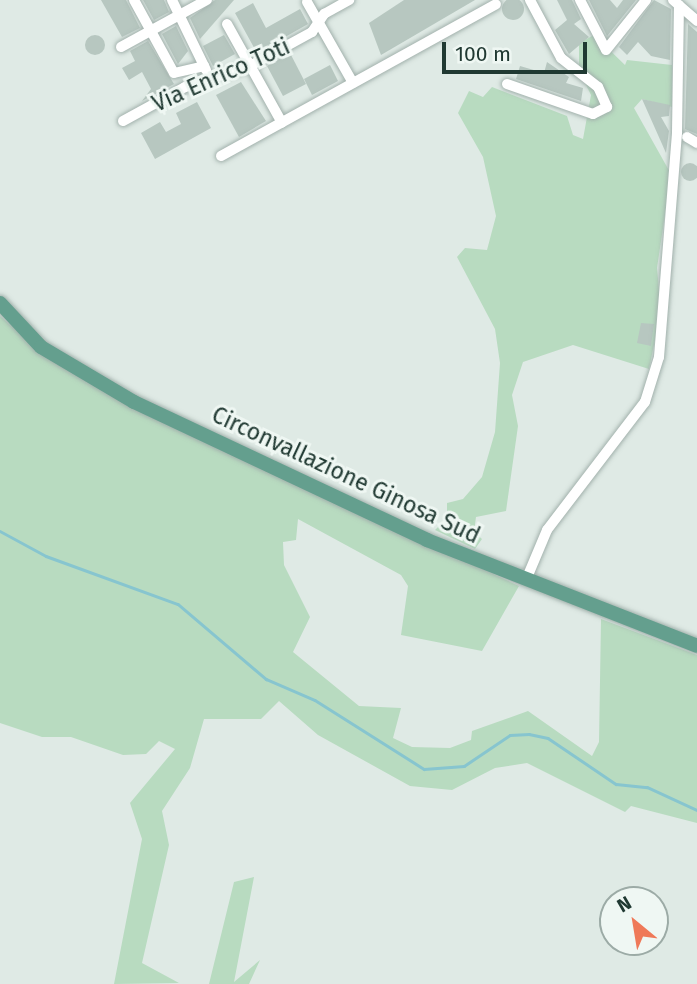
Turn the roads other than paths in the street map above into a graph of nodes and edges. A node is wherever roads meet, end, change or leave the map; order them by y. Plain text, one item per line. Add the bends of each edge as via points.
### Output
1 (134, 0) edge
2 (172, 0) edge
3 (207, 0) edge
4 (349, 0) edge
5 (530, 0) edge
6 (580, 0) edge
7 (646, 0) edge
8 (307, 2) edge
9 (676, 3) edge
10 (497, 6) edge
11 (180, 15) junction
12 (697, 21) edge
13 (226, 24) dead end
14 (319, 24) junction
15 (151, 31) junction
16 (121, 47) dead end
17 (204, 66) junction
18 (250, 66) junction
19 (211, 78) junction
20 (353, 83) junction
21 (507, 84) dead end
22 (123, 121) dead end
23 (282, 123) junction
24 (222, 156) dead end
25 (0, 303) edge
26 (526, 580) junction
27 (697, 646) edge

1 - 15 street
2 - 11 street
3 - 11 street
4 - 14 street, Via Enrico Toti
5 - 21 street via 561,58 598,87 607,107 593,114
6 - 7 street via 606,50
8 - 14 street
9 - 12 street
9 - 26 street via 677,132 659,357 645,402 547,530
10 - 20 street
11 - 15 street
11 - 17 street
13 - 18 street
14 - 18 street, Via Enrico Toti
14 - 20 street
15 - 16 street
15 - 17 street via 174,73
17 - 19 street
18 - 19 street, Via Enrico Toti
18 - 23 street
19 - 22 street, Via Enrico Toti
20 - 23 street
23 - 24 street
25 - 26 main road, Circonvallazione Ginosa Sud via 41,347 134,402
26 - 27 main road, Circonvallazione Ginosa Sud

